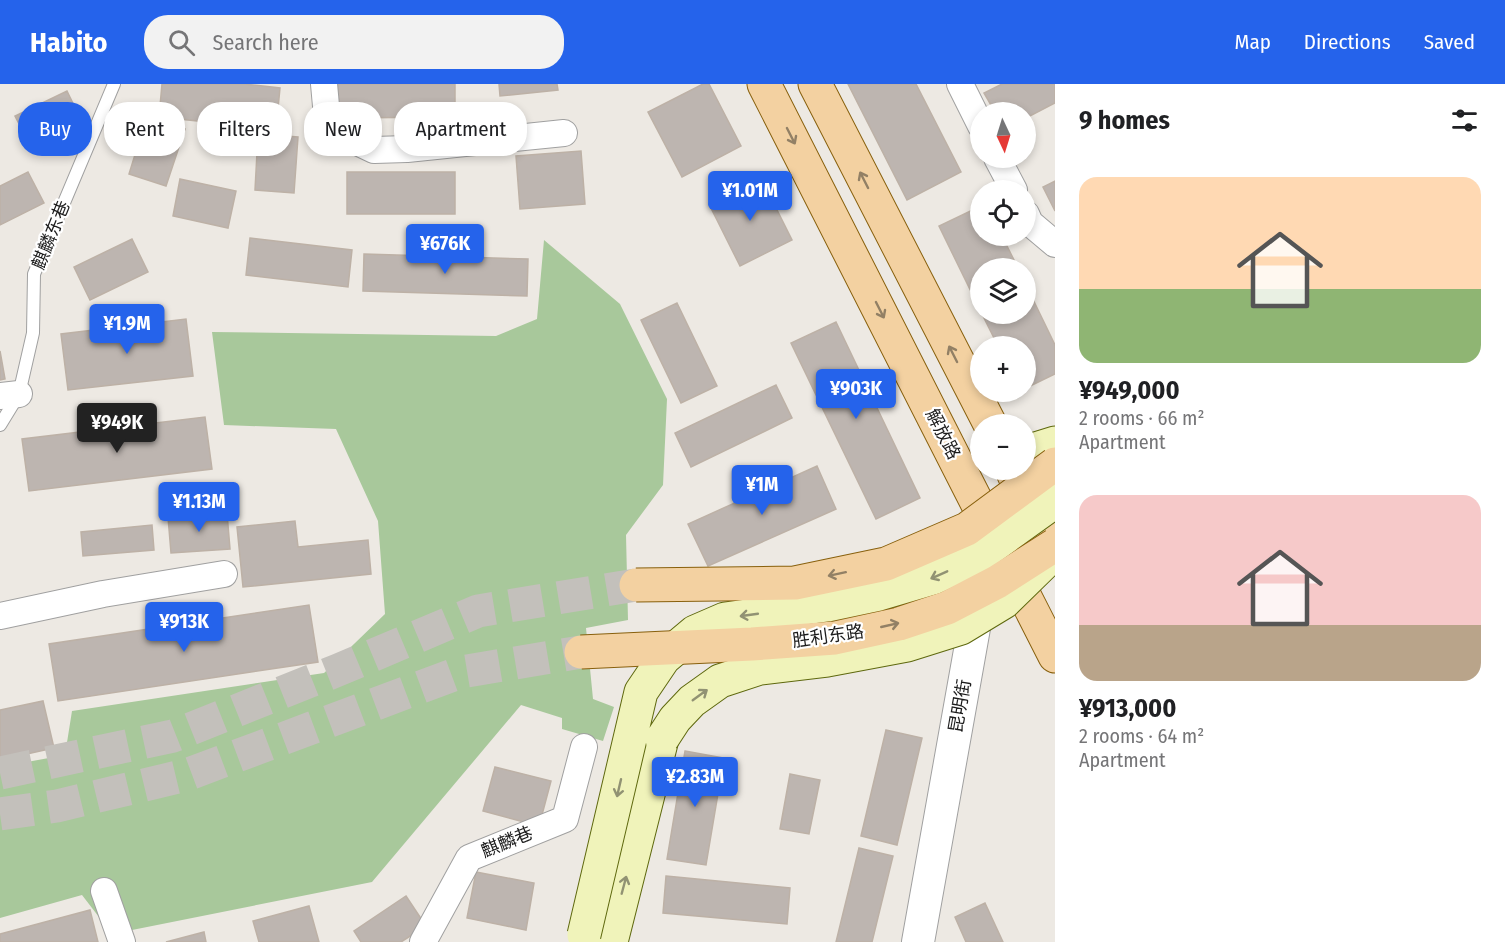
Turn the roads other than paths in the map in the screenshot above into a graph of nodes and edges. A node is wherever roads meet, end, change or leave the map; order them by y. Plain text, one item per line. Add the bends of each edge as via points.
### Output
1 (114, 84) edge
2 (324, 84) edge
3 (764, 84) edge
4 (815, 84) edge
5 (960, 84) edge
6 (970, 104) edge
7 (564, 133) dead end
8 (1036, 228) edge
9 (1055, 244) edge
10 (10, 395) edge
11 (985, 414) edge
12 (0, 425) edge
13 (1055, 443) edge
14 (1036, 449) edge
15 (1055, 464) edge
16 (1002, 480) edge
17 (1025, 480) edge
18 (1046, 496) edge
19 (991, 530) junction
20 (1055, 545) edge
21 (1055, 555) edge
22 (224, 574) dead end
23 (636, 585) tunnel mouth
24 (0, 616) edge
25 (581, 652) tunnel mouth
26 (1055, 656) edge
27 (584, 747) dead end
28 (104, 891) dead end
29 (592, 940) edge
30 (122, 942) edge
31 (423, 942) edge
32 (918, 942) edge

1 - 10 lane, 麒麟东巷 via 34,274 33,333
2 - 7 street via 328,128 374,150
3 -> 19 main road, 解放路
11 -> 4 main road
5 - 6 street
8 - 9 street
10 - 12 lane, 麒麟东巷
13 - 14 main road
15 -> 23 main road, bridge via 967,529 885,564 795,583
16 - 19 street, 昆明街
17 - 18 main road
18 - 21 main road
18 -> 29 main road, bridge via 1047,507 976,558 933,578 827,605 725,619 694,632 664,658 641,692
19 - 26 main road, 解放路
19 - 32 street, 昆明街
25 -> 20 main road, 胜利东路, bridge via 835,638 947,608
29 -> 21 main road, bridge via 662,739 692,700 720,681 760,668 907,645 961,628 1004,602
22 - 24 street
27 - 31 street, 麒麟巷 via 565,819 469,858
28 - 30 street

